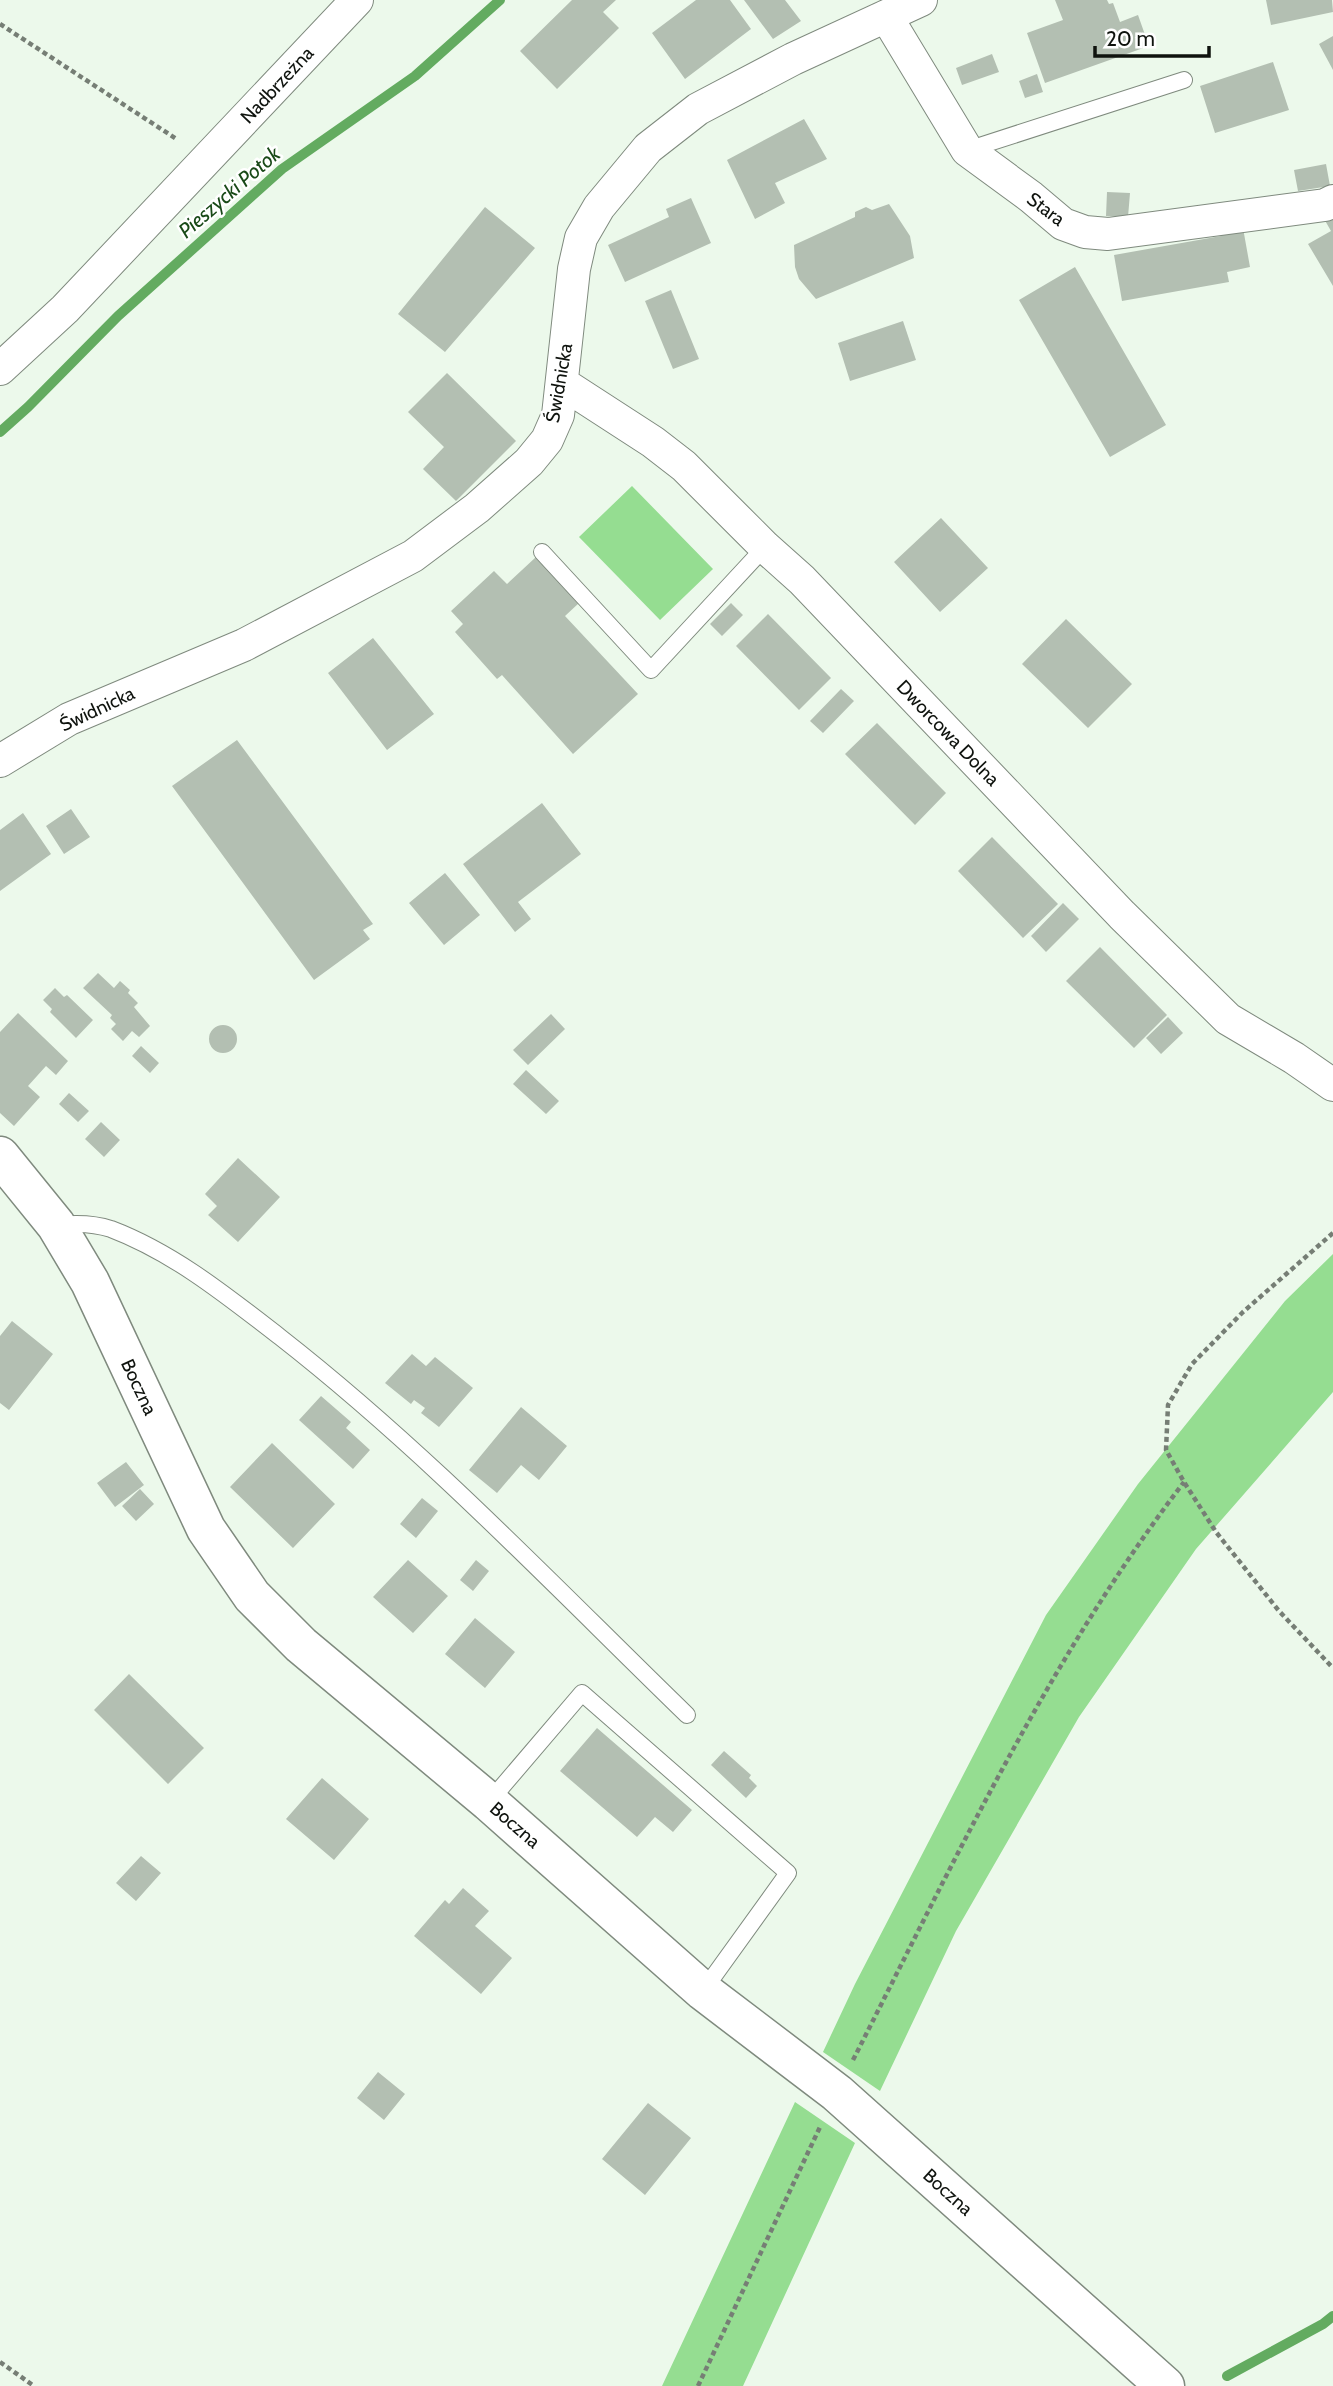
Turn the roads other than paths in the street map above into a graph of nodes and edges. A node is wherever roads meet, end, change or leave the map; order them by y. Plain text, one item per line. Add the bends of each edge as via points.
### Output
1 (357, 0) edge
2 (921, 0) edge
3 (886, 16) junction
4 (1184, 80) dead end
5 (967, 150) junction
6 (1333, 201) edge
7 (0, 369) edge
8 (562, 383) junction
9 (765, 547) junction
10 (542, 552) dead end
11 (0, 761) edge
12 (1333, 1084) edge
13 (0, 1156) edge
14 (56, 1225) junction
15 (687, 1715) dead end
16 (489, 1802) junction
17 (703, 1990) junction
18 (1165, 2386) edge

1 - 7 street, Nadbrzeżna via 65,309
2 - 3 street, Świdnicka
3 - 5 street, Stara
3 - 8 street, Świdnicka via 698,109 648,148 599,207 581,238
4 - 5 lane
5 - 6 street, Stara via 1063,224 1085,232 1108,234
8 - 9 street, Dworcowa Dolna via 684,466
8 - 11 street, Świdnicka via 558,415 547,440 529,463 414,556 244,645 69,719
9 - 10 lane via 651,670
9 - 12 street, Dworcowa Dolna via 1228,1019
13 - 14 street, Boczna
14 - 15 lane via 109,1228 201,1276 345,1388 455,1488
14 - 16 street, Boczna via 90,1282 206,1530 251,1596 301,1645
16 - 17 street, Boczna
16 - 17 lane via 582,1693 788,1873
17 - 18 street, Boczna via 837,2093

